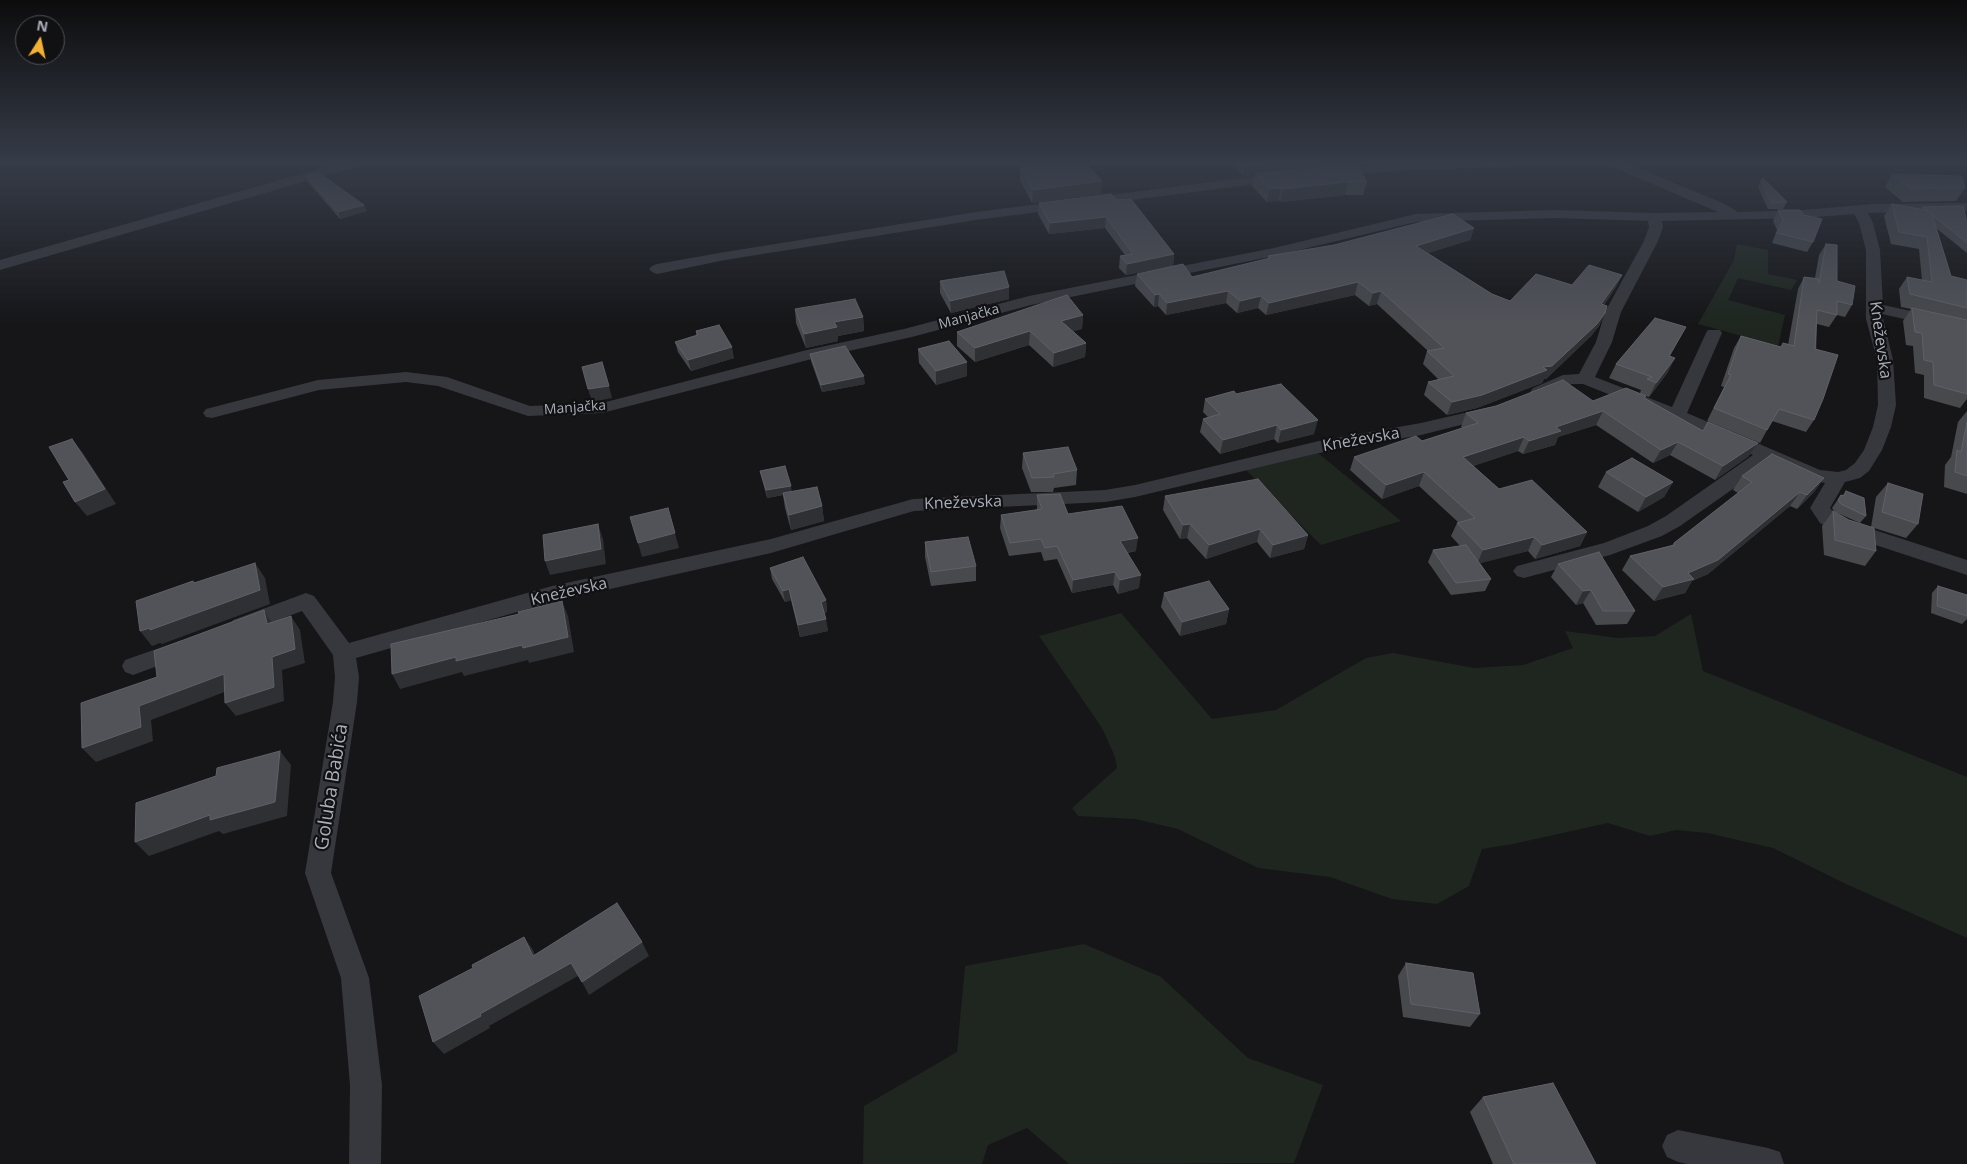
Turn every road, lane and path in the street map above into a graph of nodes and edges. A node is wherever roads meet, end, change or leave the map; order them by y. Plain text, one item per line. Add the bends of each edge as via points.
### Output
1 (165, 217) edge
2 (968, 217) edge
3 (1426, 217) edge
4 (1654, 217) edge
5 (1863, 217) edge
6 (0, 265) edge
7 (657, 269) dead end
8 (1875, 308) junction
9 (1967, 328) edge
10 (1714, 333) dead end
11 (1585, 379) junction
12 (212, 413) dead end
13 (1677, 416) junction
14 (1765, 455) junction
15 (1838, 478) junction
16 (1967, 568) edge
17 (1524, 571) dead end
18 (344, 653) junction
19 (133, 666) dead end
20 (1678, 1146) dead end
21 (365, 1164) edge
22 (1768, 1164) edge

1 - 6 street
2 - 7 street
3 - 12 street, Manjačka via 1274,252 1029,301 602,408 528,411 442,381 406,377 318,385
4 - 11 street via 1656,227 1651,241 1613,312 1604,342
5 - 8 street, Kneževska via 1873,250
8 - 9 street
8 - 15 street, Kneževska via 1875,325 1885,360 1886,405 1882,428 1862,467 1853,474
10 - 13 street
11 - 13 street
11 - 18 street, Kneževska via 1569,379 1484,414 1112,495 913,506 771,546 552,594
13 - 14 street
14 - 15 street via 1817,476
14 - 17 street via 1673,521 1655,530 1610,548
15 - 16 street via 1820,508 1826,518 1846,528
18 - 19 street, Goluba Babića via 306,601
18 - 21 street, Goluba Babića via 347,677 345,702 318,873 355,978 366,1085
20 - 22 street

